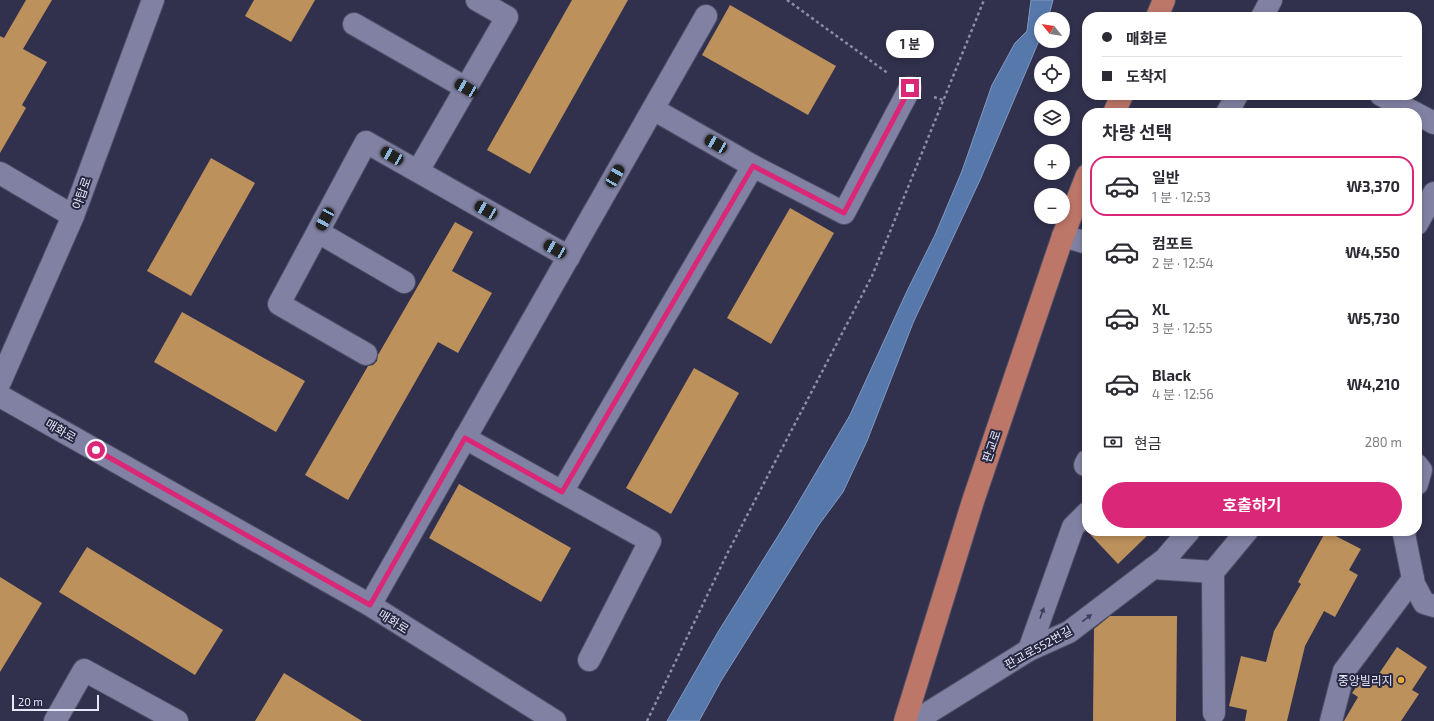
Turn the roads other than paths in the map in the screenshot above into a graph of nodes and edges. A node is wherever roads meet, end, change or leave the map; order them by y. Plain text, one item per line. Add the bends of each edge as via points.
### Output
1 (153, 0) edge
2 (477, 0) edge
3 (1164, 0) edge
4 (1271, 0) edge
5 (1159, 12) edge
6 (1265, 12) edge
7 (706, 16) dead end
8 (354, 24) dead end
9 (466, 88) junction
10 (910, 88) road end
11 (1390, 100) edge
12 (1405, 108) edge
13 (653, 109) junction
14 (1422, 117) edge
15 (1434, 123) edge
16 (753, 166) junction
17 (418, 171) junction
18 (0, 173) edge
19 (1082, 188) edge
20 (1434, 193) edge
21 (1422, 215) edge
22 (73, 216) junction
23 (318, 232) junction
24 (1063, 236) junction
25 (1082, 242) edge
26 (569, 257) junction
27 (404, 282) dead end
28 (366, 354) dead end
29 (0, 382) edge
30 (0, 396) edge
31 (465, 438) junction
32 (562, 492) junction
33 (1082, 518) edge
34 (1185, 536) edge
35 (1243, 536) edge
36 (1404, 536) edge
37 (1153, 568) junction
38 (1213, 572) junction
39 (1413, 579) junction
40 (370, 605) junction
41 (1434, 606) edge
42 (1029, 650) junction
43 (589, 660) dead end
44 (1214, 713) dead end
45 (55, 721) edge
46 (177, 721) edge
47 (555, 721) edge
48 (905, 721) edge
49 (915, 721) edge
50 (1331, 721) edge

1 - 22 street, 야탑로
2 - 9 street via 507,17
3 - 5 main road
4 - 6 street
7 - 13 street
8 - 9 street
9 - 17 street
10 - 16 street via 844,213
11 - 12 street
13 - 16 street
13 - 26 street
14 - 15 street
16 - 32 street
17 - 23 street via 366,142
17 - 26 street
18 - 22 street
19 - 24 main road, 판교로
20 - 21 street
22 - 29 street, 야탑로
23 - 27 street
23 - 28 street via 279,304
24 - 25 street
24 - 48 main road, 판교로 via 973,501
26 - 31 street
30 - 40 street, 매화로
31 - 32 street
31 - 40 street
32 - 43 street via 650,541
42 -> 33 street via 1073,527
34 - 37 street, 판교로552번길 via 1165,559
35 - 38 street
36 - 39 street
37 - 38 street
42 -> 37 street, 판교로552번길 via 1068,632
38 - 44 street
39 - 41 street via 1424,603
39 - 50 street via 1344,671
40 - 47 street, 매화로
42 - 49 street, 판교로552번길
45 - 46 street via 84,670

